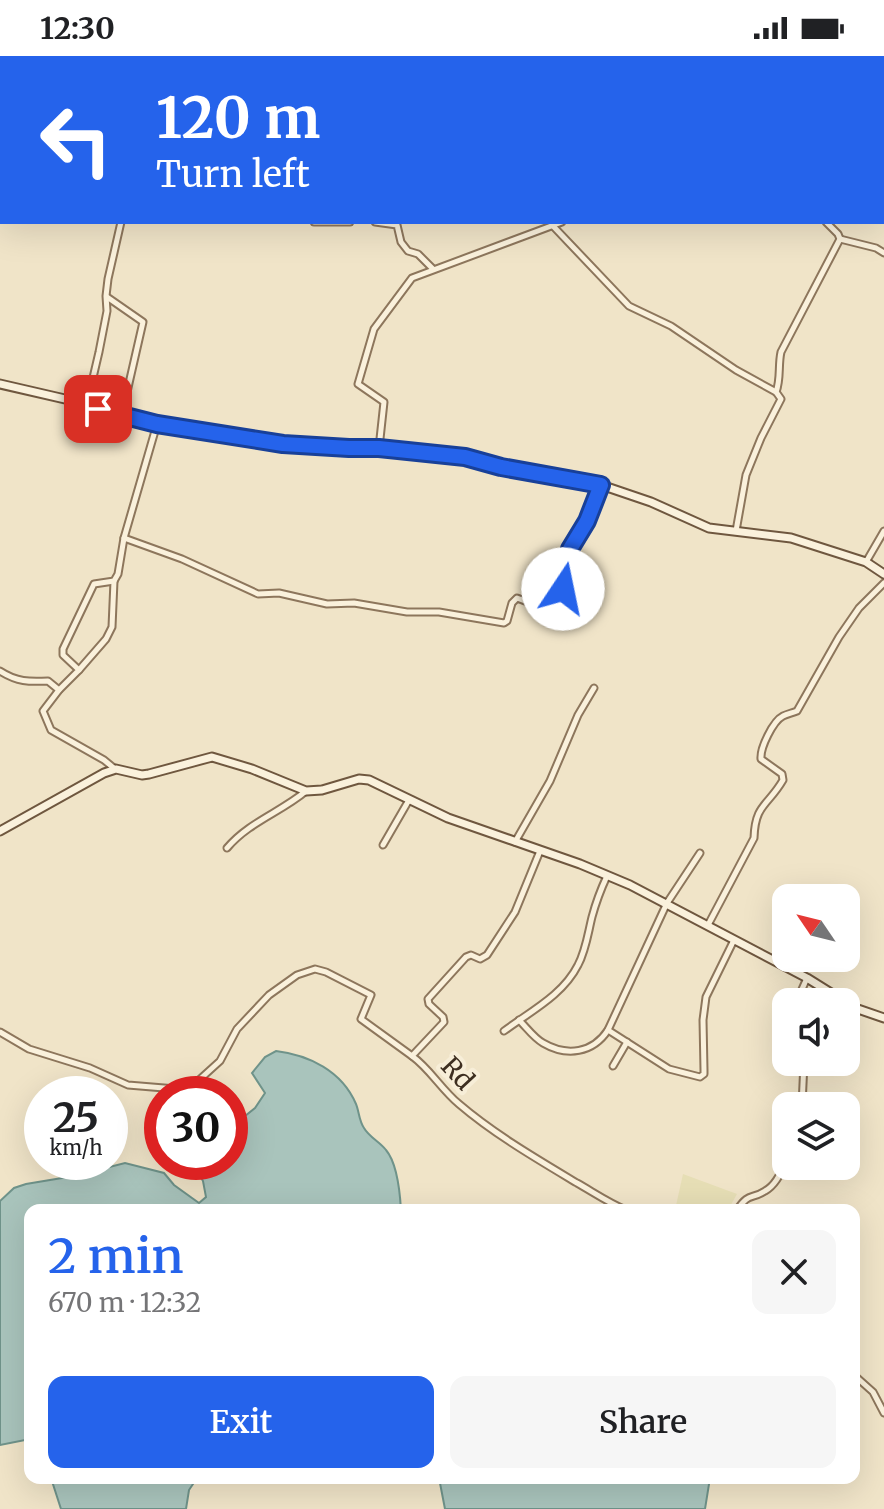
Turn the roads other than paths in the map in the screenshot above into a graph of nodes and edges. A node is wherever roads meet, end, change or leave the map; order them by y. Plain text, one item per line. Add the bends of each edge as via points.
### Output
1 (121, 224) edge
2 (390, 224) edge
3 (558, 224) edge
4 (828, 224) edge
5 (553, 226) junction
6 (840, 239) junction
7 (884, 253) edge
8 (434, 270) junction
9 (106, 296) junction
10 (0, 384) edge
11 (776, 392) junction
12 (78, 402) junction
13 (122, 415) junction
14 (157, 424) junction
15 (379, 448) junction
16 (601, 485) junction
17 (736, 531) junction
18 (884, 531) edge
19 (124, 538) junction
20 (866, 562) junction
21 (884, 574) edge
22 (114, 581) junction
23 (884, 583) edge
24 (79, 670) junction
25 (0, 671) edge
26 (594, 688) dead end
27 (59, 690) junction
28 (116, 769) junction
29 (306, 791) junction
30 (409, 800) junction
31 (0, 831) edge
32 (515, 842) junction
33 (383, 845) dead end
34 (227, 848) dead end
35 (540, 851) junction
36 (700, 853) dead end
37 (607, 876) junction
38 (667, 903) junction
39 (708, 925) junction
40 (734, 940) junction
41 (807, 978) junction
42 (803, 988) edge
43 (884, 1018) edge
44 (519, 1020) junction
45 (608, 1030) junction
46 (504, 1031) dead end
47 (0, 1032) edge
48 (627, 1042) junction
49 (412, 1056) junction
50 (613, 1066) dead end
51 (777, 1180) edge
52 (607, 1204) edge
53 (742, 1204) edge
54 (860, 1380) edge
55 (884, 1413) edge

1 - 9 street
2 - 8 street via 397,225 408,251
3 - 5 street
4 - 6 street
5 - 8 street
5 - 11 street via 629,306
6 - 7 street
6 - 11 street via 781,352
8 - 15 street via 412,278 374,329 358,384 384,402
9 - 12 street via 92,382
9 - 13 street via 143,322
10 - 12 main road
11 - 17 street via 781,399 746,475
12 - 13 main road
13 - 14 main road
14 - 15 main road via 283,444
14 - 19 street
15 - 16 main road via 465,457
16 - 17 main road via 709,528
16 - 19 street via 570,549 559,602 549,610 517,598 504,623 258,594
17 - 20 main road via 791,538
18 - 20 street
19 - 22 street
20 - 21 main road
22 - 24 street via 112,627
22 - 24 street via 94,584 63,649
23 - 39 street via 852,618 797,711 782,716 762,746 761,759 783,780 758,811 754,838
24 - 27 street
25 - 27 street via 24,682 48,681
26 - 32 street
27 - 28 street via 43,711 51,730
28 - 29 main road via 142,775 212,757
28 - 31 main road
29 - 30 main road via 359,779
29 - 34 street
30 - 32 main road
30 - 33 street
32 - 35 main road
35 - 37 main road
35 - 49 street, Rd via 515,912 487,955 466,957 428,999 444,1022
36 - 38 street
37 - 38 main road
37 - 44 street via 578,965 556,993
38 - 39 main road
38 - 45 street
39 - 40 main road
40 - 41 main road
40 - 48 street via 706,997 704,1074 669,1069
41 - 42 street
41 - 43 main road via 855,1008
44 - 45 street via 543,1043 563,1050 583,1051
44 - 46 street
45 - 48 street
47 - 49 street via 29,1049 128,1085 188,1090 220,1061 237,1029 269,995 315,969 371,995 361,1019
48 - 50 street
49 - 52 street, Rd via 460,1105
51 - 53 street
54 - 55 street

